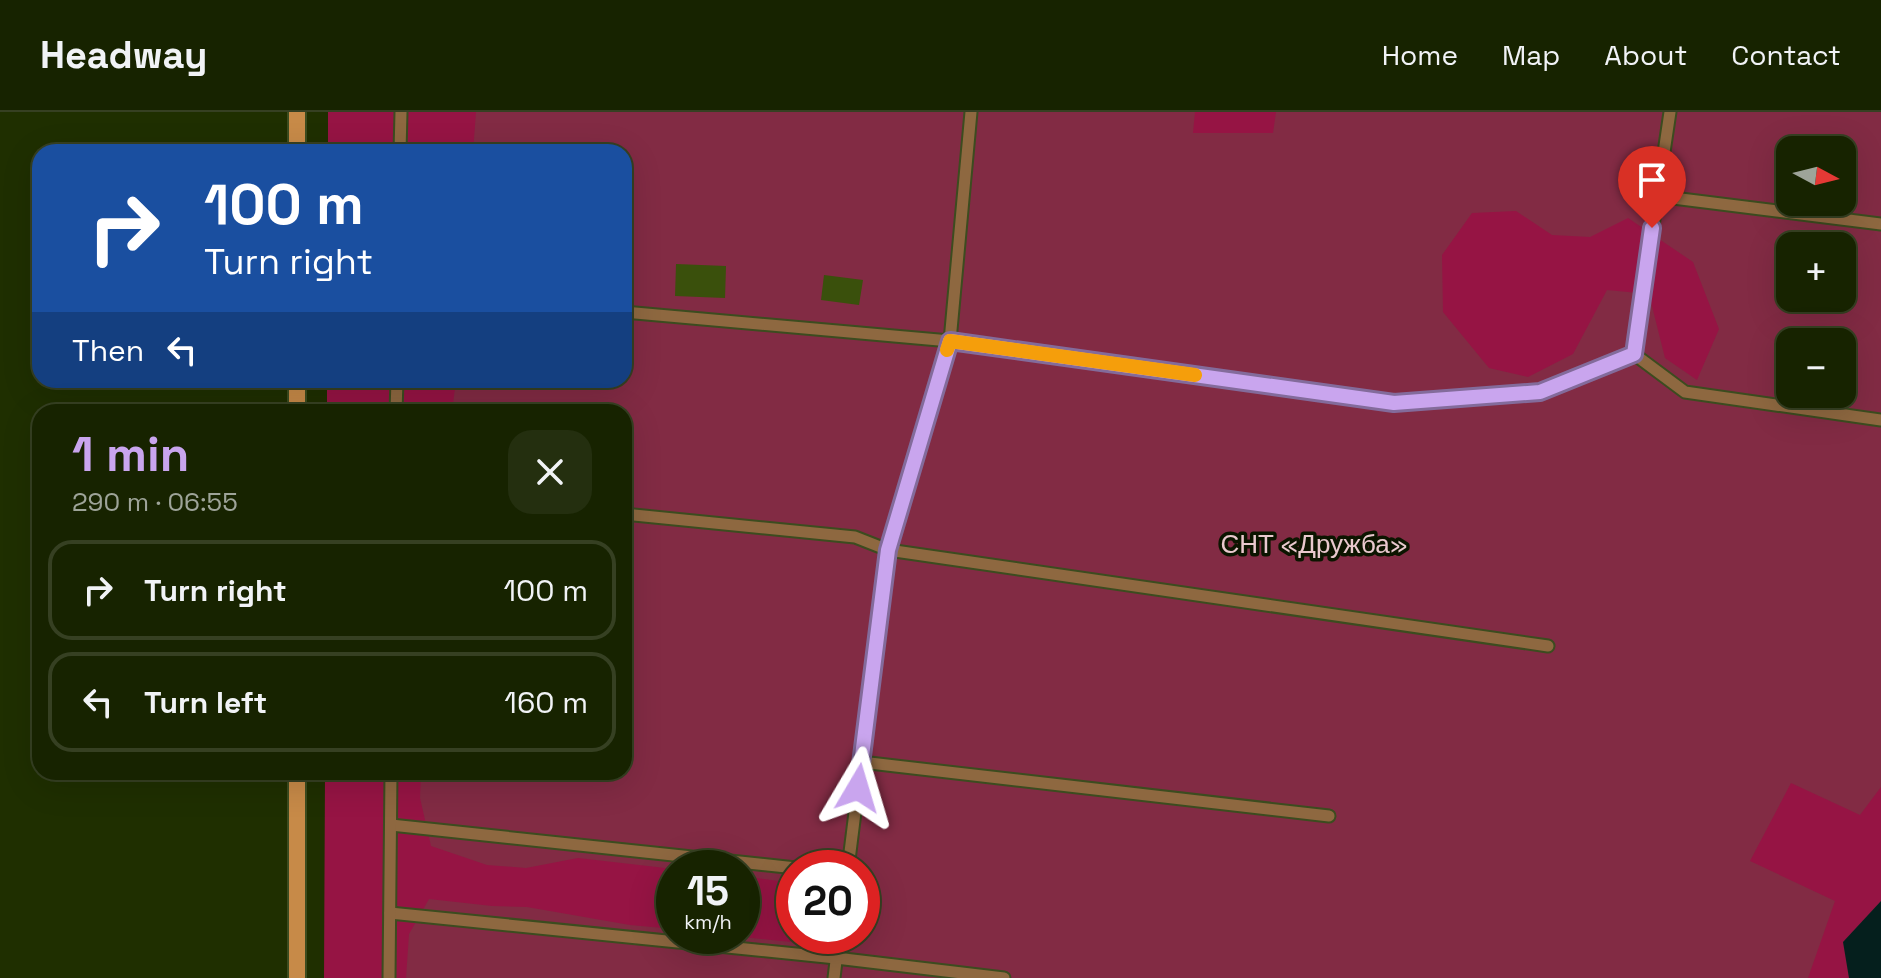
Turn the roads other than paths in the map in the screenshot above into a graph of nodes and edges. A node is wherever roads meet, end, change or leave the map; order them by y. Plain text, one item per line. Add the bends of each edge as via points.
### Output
1 (297, 112) edge
2 (401, 112) edge
3 (971, 112) edge
4 (1670, 112) edge
5 (297, 144) edge
6 (400, 144) edge
7 (1657, 196) junction
8 (1881, 224) edge
9 (632, 313) edge
10 (950, 341) junction
11 (1634, 354) junction
12 (1881, 420) edge
13 (632, 515) edge
14 (888, 550) junction
15 (1548, 646) dead end
16 (861, 762) junction
17 (297, 780) edge
18 (391, 780) edge
19 (1329, 816) dead end
20 (391, 825) junction
21 (850, 850) edge
22 (776, 866) edge
23 (390, 913) junction
24 (837, 954) edge
25 (836, 958) junction
26 (297, 978) edge
27 (389, 978) edge
28 (834, 978) edge
29 (1004, 978) edge

1 - 5 main road
2 - 6 lane
3 - 10 lane
4 - 7 lane
7 - 8 lane
7 - 11 lane
9 - 10 lane
10 - 11 lane via 1394,403 1540,392
10 - 14 lane
11 - 12 lane via 1685,392
13 - 14 lane via 855,537
14 - 15 lane
14 - 16 lane
16 - 19 lane
16 - 21 lane
17 - 26 main road
18 - 20 lane
20 - 22 lane
20 - 23 lane
23 - 25 lane
23 - 27 lane
24 - 25 lane
25 - 28 lane
25 - 29 lane

